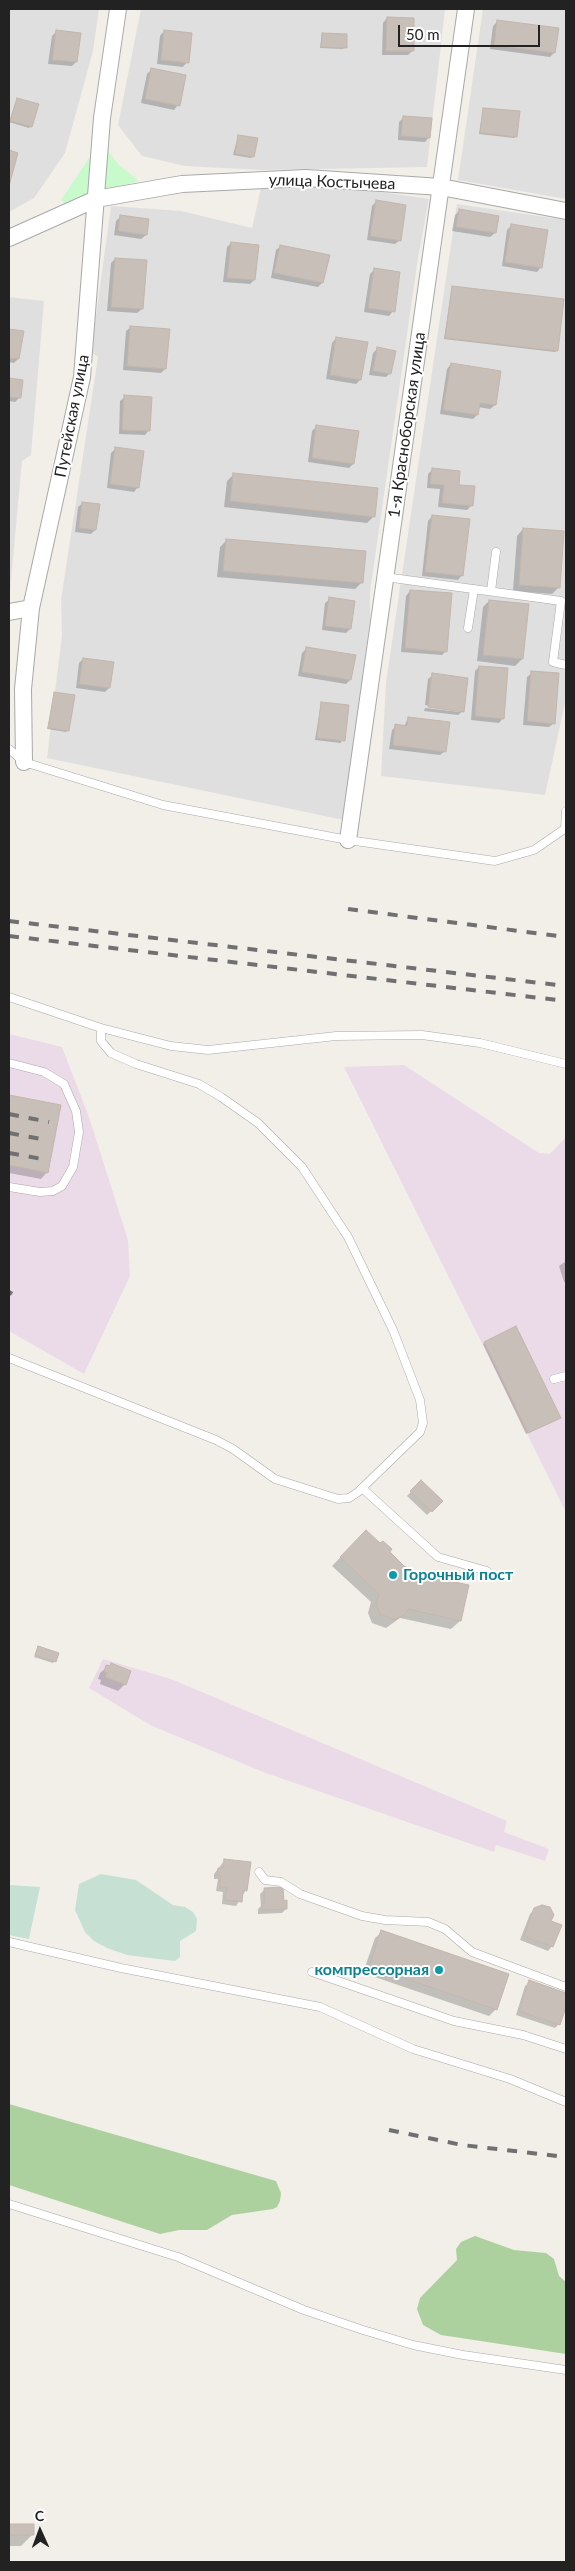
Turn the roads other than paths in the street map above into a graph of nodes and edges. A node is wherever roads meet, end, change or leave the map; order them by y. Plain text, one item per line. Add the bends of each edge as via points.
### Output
1 (118, 9) edge
2 (466, 9) edge
3 (441, 187) junction
4 (96, 199) junction
5 (566, 211) edge
6 (9, 238) edge
7 (496, 552) dead end
8 (385, 577) junction
9 (474, 589) junction
10 (491, 592) junction
11 (31, 608) junction
12 (9, 612) edge
13 (468, 628) dead end
14 (566, 665) edge
15 (9, 749) edge
16 (24, 762) junction
17 (566, 811) edge
18 (565, 828) edge
19 (348, 840) junction
20 (9, 997) edge
21 (102, 1028) junction
22 (9, 1063) edge
23 (566, 1064) edge
24 (9, 1188) edge
25 (9, 1358) edge
26 (566, 1376) edge
27 (554, 1380) dead end
28 (362, 1488) junction
29 (487, 1571) dead end
30 (259, 1872) dead end
31 (9, 1942) edge
32 (312, 1972) dead end
33 (566, 1987) edge
34 (566, 2049) edge
35 (566, 2102) edge
36 (9, 2204) edge
37 (566, 2370) edge

1 - 4 street, Путейская улица via 102,118
2 - 3 street, 1-я Красноборская улица
3 - 4 street, улица Костычева via 306,178 182,184
3 - 5 street, улица Костычева
3 - 8 street, 1-я Красноборская улица
4 - 6 street, улица Костычева
4 - 11 street, Путейская улица via 82,378
7 - 10 lane
8 - 9 lane
8 - 19 street, 1-я Красноборская улица
9 - 10 lane
9 - 13 lane
10 - 14 lane via 561,601 553,662
11 - 12 street
11 - 16 street, Путейская улица via 23,689
15 - 16 lane
16 - 19 lane via 163,805
17 - 18 lane
18 - 19 lane via 534,850 495,861
20 - 21 lane
21 - 23 lane via 164,1045 208,1050 336,1036 440,1036
21 - 28 lane via 101,1041 111,1053 200,1084 258,1123 302,1167 348,1237 393,1330 423,1412 420,1432
22 - 24 lane via 44,1072 64,1084 76,1111 79,1132 73,1167 62,1186 40,1192
25 - 28 lane via 216,1440 275,1479 338,1499 349,1498
26 - 27 lane
28 - 29 lane via 438,1557
30 - 33 lane via 265,1880 281,1882 300,1894 362,1916 428,1922 446,1929 472,1952
31 - 35 lane via 121,1968 320,2007 413,2048 510,2079
32 - 34 lane via 454,2021 514,2032
36 - 37 lane via 178,2257 322,2317 413,2345

